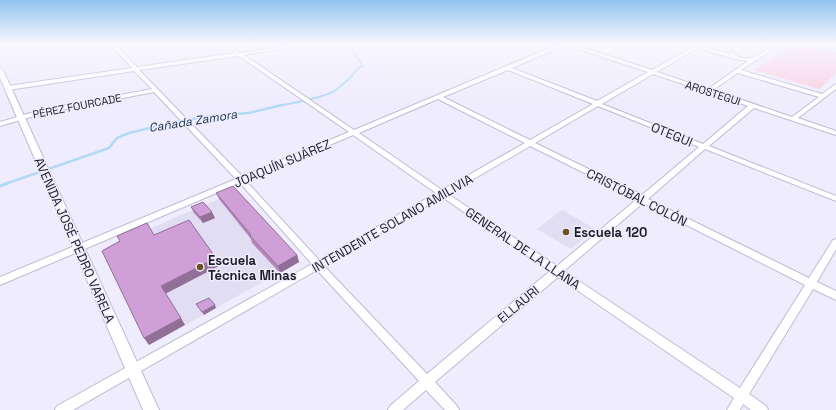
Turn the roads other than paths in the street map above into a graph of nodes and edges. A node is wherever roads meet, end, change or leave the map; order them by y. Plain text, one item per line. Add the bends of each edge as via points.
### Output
1 (130, 63) edge
2 (172, 63) edge
3 (253, 63) edge
4 (520, 63) edge
5 (624, 63) edge
6 (665, 63) edge
7 (748, 63) edge
8 (745, 65) joint
9 (135, 68) junction
10 (508, 68) junction
11 (0, 70) edge
12 (738, 70) junction
13 (651, 72) junction
14 (836, 86) edge
15 (8, 88) junction
16 (156, 90) junction
17 (708, 91) junction
18 (824, 96) junction
19 (439, 97) junction
20 (597, 104) junction
21 (752, 106) junction
22 (22, 118) junction
23 (793, 119) junction
24 (0, 124) edge
25 (353, 133) junction
26 (836, 133) edge
27 (530, 143) junction
28 (704, 146) junction
29 (241, 180) junction
30 (443, 194) junction
31 (836, 199) edge
32 (643, 200) junction
33 (836, 242) edge
34 (79, 248) junction
35 (318, 265) junction
36 (558, 271) junction
37 (0, 282) edge
38 (811, 284) junction
39 (836, 296) edge
40 (132, 369) junction
41 (427, 382) junction
42 (742, 396) junction
43 (61, 410) edge
44 (151, 410) edge
45 (394, 410) edge
46 (453, 410) edge
47 (733, 410) edge
48 (762, 410) edge

1 - 9 street
2 - 9 street
3 - 25 street, GENERAL DE LA LLANA
4 - 10 street, JOAQUÍN SUÁREZ
5 - 13 street, AROSTEGUI
6 - 13 street, INTENDENTE SOLANO AMILIVIA
7 - 8 street
8 - 12 street
9 - 15 street
9 - 16 street
10 - 19 street, JOAQUÍN SUÁREZ
10 - 20 street, OTEGUI
11 - 15 street, AVENIDA JOSÉ PEDRO VARELA
12 - 17 street
12 - 18 street
13 - 17 street, AROSTEGUI
13 - 20 street, INTENDENTE SOLANO AMILIVIA
14 - 18 street
15 - 22 street, AVENIDA JOSÉ PEDRO VARELA
16 - 22 street, PÉREZ FOURCADE via 44,111
16 - 29 street
17 - 21 street, AROSTEGUI
18 - 23 street
19 - 25 street, JOAQUÍN SUÁREZ
19 - 27 street, CRISTÓBAL COLÓN
20 - 27 street, INTENDENTE SOLANO AMILIVIA
20 - 28 street, OTEGUI
21 - 23 street, AROSTEGUI
21 - 28 street, ELLAURI
22 - 24 street, PÉREZ FOURCADE
22 - 34 street, AVENIDA JOSÉ PEDRO VARELA
23 - 26 street, AROSTEGUI
25 - 29 street, JOAQUÍN SUÁREZ
25 - 30 street, GENERAL DE LA LLANA
27 - 30 street, INTENDENTE SOLANO AMILIVIA
27 - 32 street, CRISTÓBAL COLÓN
28 - 31 street, OTEGUI
28 - 32 street, ELLAURI
29 - 34 street, JOAQUÍN SUÁREZ
29 - 35 street
30 - 35 street, INTENDENTE SOLANO AMILIVIA
30 - 36 street, GENERAL DE LA LLANA
32 - 36 street, ELLAURI
32 - 38 street, CRISTÓBAL COLÓN
33 - 38 street
34 - 37 street, JOAQUÍN SUÁREZ
34 - 40 street, AVENIDA JOSÉ PEDRO VARELA
35 - 40 street, INTENDENTE SOLANO AMILIVIA
35 - 41 street
36 - 41 street, ELLAURI
36 - 42 street, GENERAL DE LA LLANA
38 - 39 street, CRISTÓBAL COLÓN
38 - 42 street
40 - 43 street, INTENDENTE SOLANO AMILIVIA
40 - 44 street, AVENIDA JOSÉ PEDRO VARELA
41 - 45 street, ELLAURI
41 - 46 street
42 - 47 street
42 - 48 street, GENERAL DE LA LLANA

